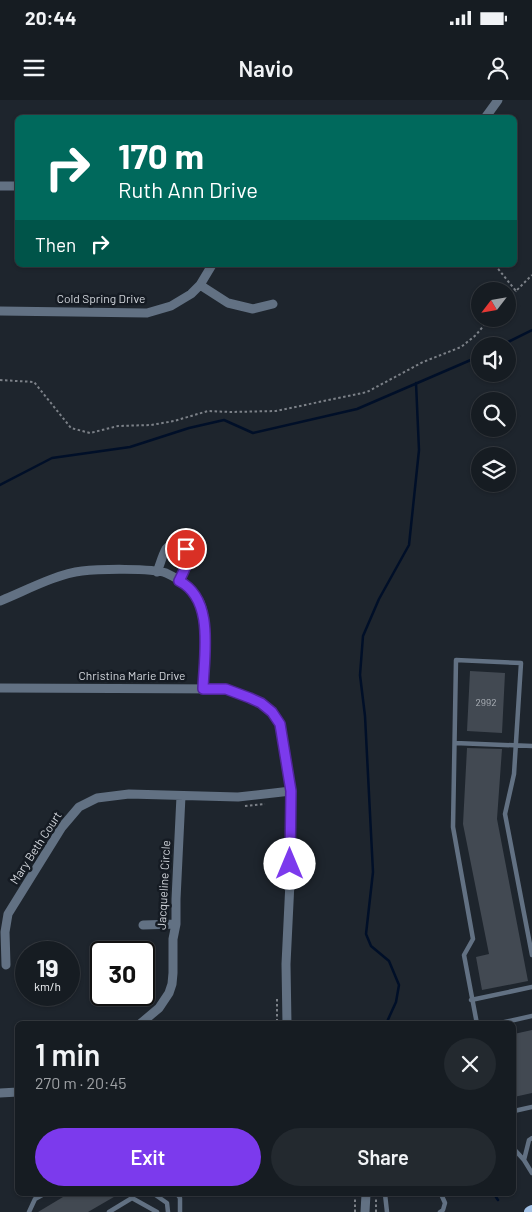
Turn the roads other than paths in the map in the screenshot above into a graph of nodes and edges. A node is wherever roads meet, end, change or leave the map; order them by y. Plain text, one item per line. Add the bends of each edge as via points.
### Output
1 (493, 101) edge
2 (486, 115) edge
3 (0, 186) edge
4 (15, 186) edge
5 (211, 267) edge
6 (200, 285) junction
7 (273, 304) dead end
8 (0, 311) edge
9 (157, 572) junction
10 (179, 581) junction
11 (0, 601) edge
12 (0, 688) edge
13 (203, 689) junction
14 (455, 743) junction
15 (516, 744) junction
16 (532, 746) edge
17 (291, 791) junction
18 (181, 796) junction
19 (532, 914) edge
20 (525, 916) junction
21 (176, 924) junction
22 (143, 925) dead end
23 (532, 955) edge
24 (6, 965) dead end
25 (532, 987) edge
26 (471, 1000) junction
27 (532, 1016) edge
28 (144, 1021) edge
29 (287, 1021) edge
30 (475, 1021) edge
31 (510, 1021) edge
32 (15, 1092) edge
33 (0, 1094) edge
34 (532, 1107) edge
35 (516, 1111) edge
36 (532, 1138) edge
37 (516, 1151) edge
38 (524, 1160) junction
39 (532, 1173) edge
40 (40, 1196) edge
41 (157, 1196) edge
42 (178, 1196) edge
43 (366, 1196) edge
44 (385, 1196) edge
45 (443, 1196) edge
46 (29, 1212) edge
47 (109, 1212) edge
48 (157, 1212) edge
49 (168, 1212) edge
50 (180, 1212) edge
51 (365, 1212) edge
52 (387, 1212) edge
53 (440, 1212) edge

1 - 2 street
3 - 4 street
5 - 6 street, Cold Spring Drive
6 - 7 street via 228,303 253,309
6 - 8 street, Cold Spring Drive via 171,306 147,313
9 - 10 street
9 - 10 street via 167,548 172,544 181,545 188,553
9 - 11 street via 82,571
10 - 13 street via 187,585 199,601 205,620
12 - 13 street, Christina Marie Drive
13 - 17 street, Christina Marie Drive via 226,689 261,703 272,712 280,724
14 - 15 lane
14 - 15 lane via 456,660 521,663
14 - 26 lane via 453,827 473,939 464,955
15 - 16 lane
15 - 20 lane via 514,774 505,814
17 - 18 street, Mary Beth Court via 238,797
17 - 29 street, Christina Marie Drive
18 - 21 street, Jacqueline Circle
18 - 24 street, Mary Beth Court via 129,794 97,798 80,807 62,827 8,914 4,932
19 - 20 lane
20 - 23 lane
21 - 22 street
21 - 28 street, Jacqueline Circle via 173,973 168,993 159,1008
25 - 26 lane
26 - 30 lane
27 - 31 lane
32 - 33 street
34 - 35 lane
36 - 38 lane
37 - 38 lane
38 - 39 lane
40 - 46 lane via 35,1199
41 - 49 lane via 167,1203
42 - 50 lane
43 - 51 street
44 - 52 lane
45 - 53 lane via 445,1203
47 - 48 lane via 132,1198

